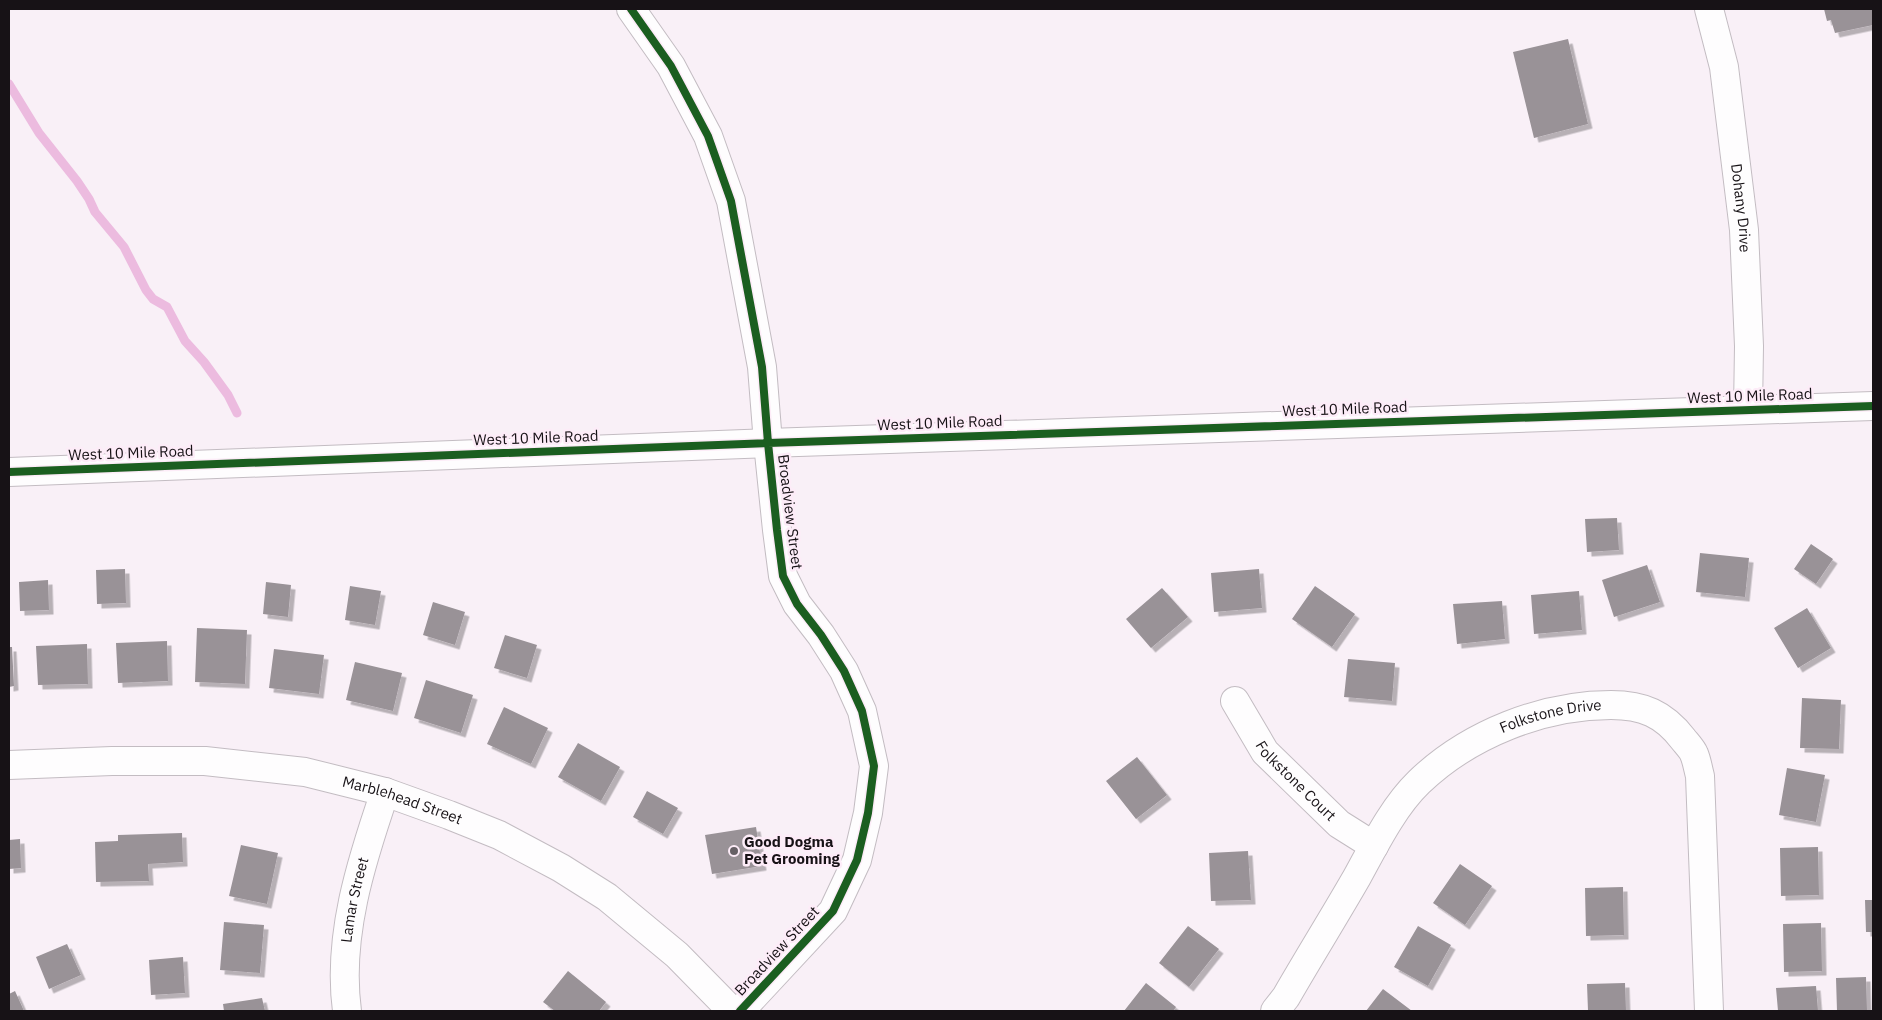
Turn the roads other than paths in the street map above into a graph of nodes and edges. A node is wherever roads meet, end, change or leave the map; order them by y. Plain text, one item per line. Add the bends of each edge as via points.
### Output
1 (632, 9) edge
2 (1709, 9) edge
3 (1873, 406) edge
4 (1748, 410) junction
5 (768, 443) junction
6 (9, 472) edge
7 (1235, 702) dead end
8 (9, 765) edge
9 (385, 792) junction
10 (1374, 846) junction
11 (347, 1011) edge
12 (732, 1011) edge
13 (740, 1011) edge
14 (1275, 1011) edge
15 (1709, 1011) edge

1 - 5 street, Broadview Street via 671,66 708,136 731,201 762,367
2 - 4 street, Dohany Drive via 1724,67 1744,230
3 - 4 street, West 10 Mile Road
4 - 5 street, West 10 Mile Road
5 - 6 street, West 10 Mile Road
5 - 13 street, Broadview Street via 783,576 797,604 844,671 862,711 874,766 857,860 833,911
7 - 10 street, Folkstone Court via 1265,752 1339,824
8 - 9 street, Marblehead Street via 205,761 305,772
9 - 11 street, Lamar Street via 354,896 346,946 344,990
9 - 12 street, Marblehead Street via 499,835 607,897 677,955
10 - 14 street, Folkstone Drive
10 - 15 street, Folkstone Drive via 1418,782 1463,748 1493,732 1521,721 1586,705 1624,705 1654,712 1673,726 1694,753 1700,776

